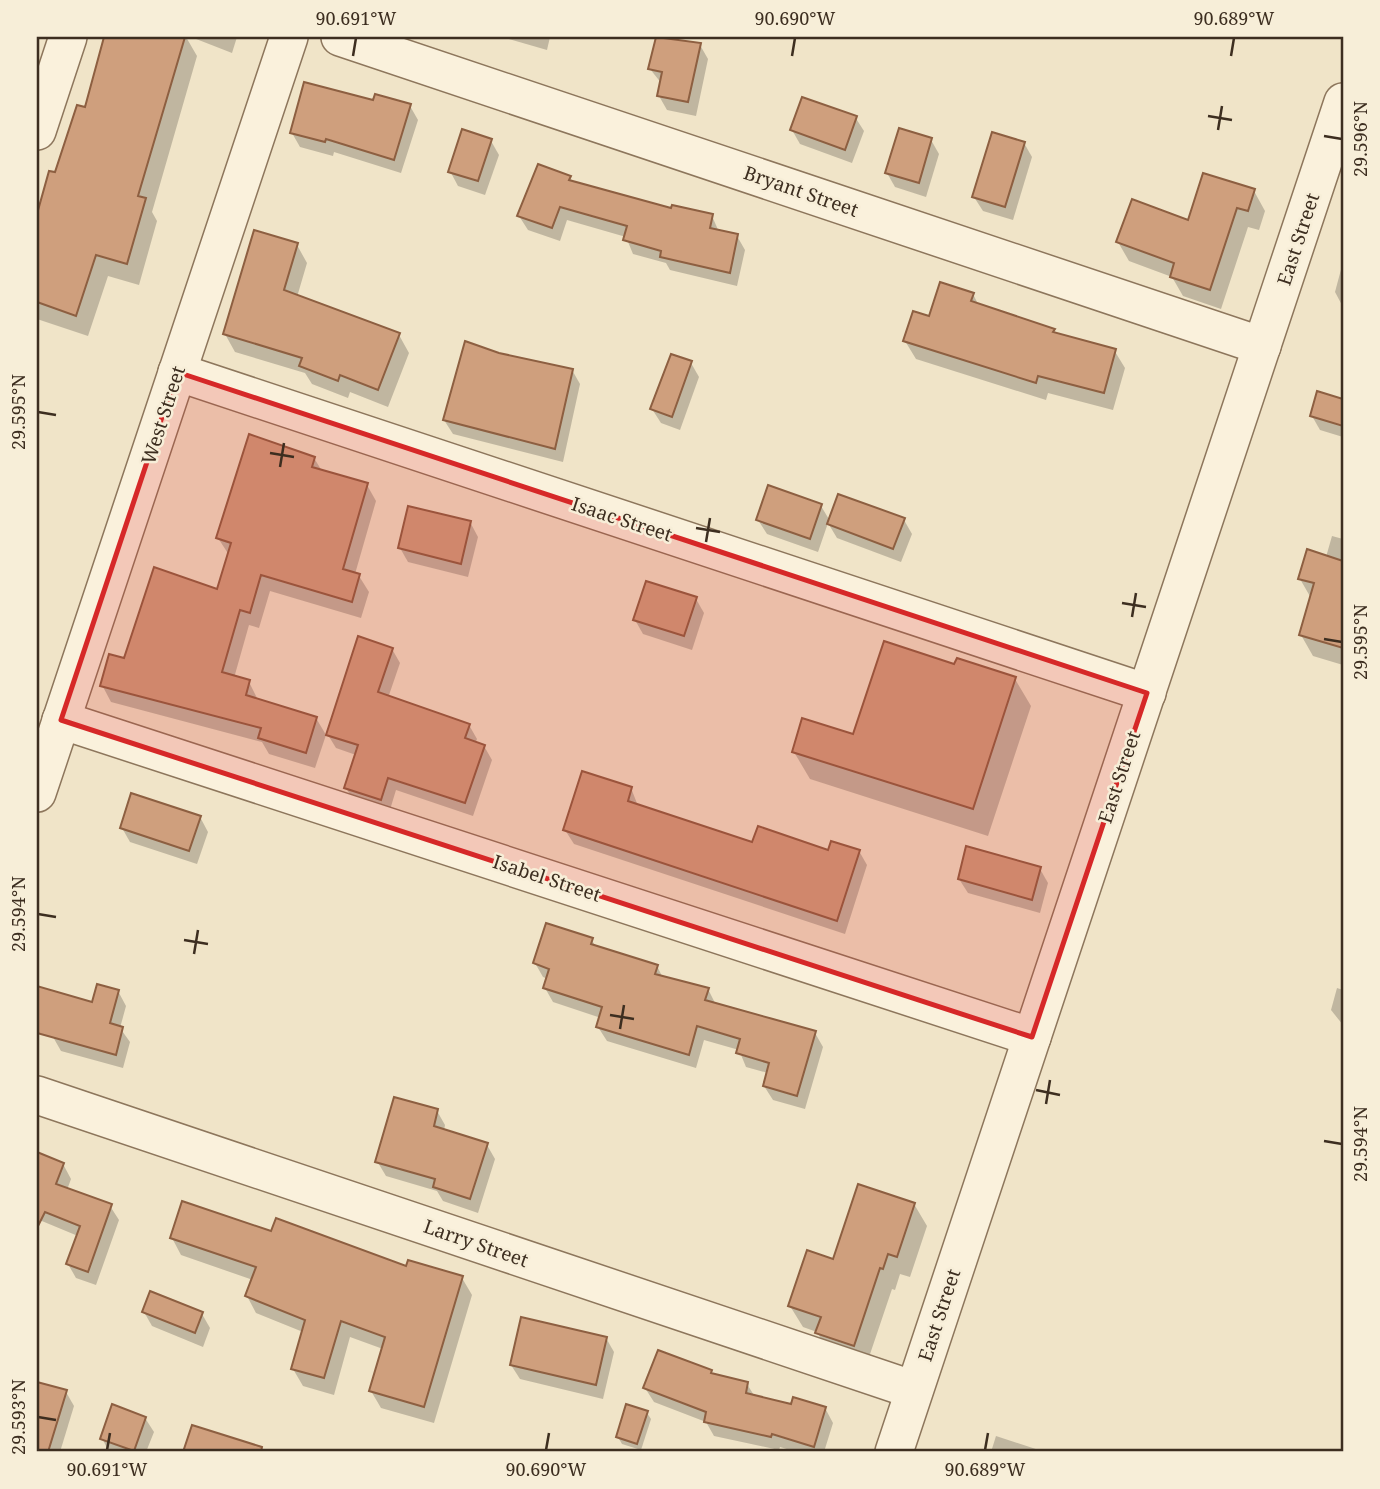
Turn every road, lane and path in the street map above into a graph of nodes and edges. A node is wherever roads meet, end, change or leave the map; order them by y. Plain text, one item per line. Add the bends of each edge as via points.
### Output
1 (68, 37) edge
2 (289, 37) edge
3 (340, 37) edge
4 (1343, 102) edge
5 (37, 131) edge
6 (1262, 346) junction
7 (177, 372) junction
8 (1147, 693) junction
9 (61, 720) junction
10 (37, 793) edge
11 (1032, 1037) junction
12 (37, 1095) edge
13 (914, 1390) junction
14 (894, 1452) edge

1 - 5 street
2 - 7 street, West Street
3 - 6 street, Bryant Street
4 - 6 street, East Street
6 - 8 street, East Street
7 - 8 street, Isaac Street
7 - 9 street, West Street
8 - 11 street, East Street
9 - 10 street, West Street
9 - 11 street, Isabel Street
11 - 13 street, East Street
12 - 13 street, Larry Street
13 - 14 street, East Street

